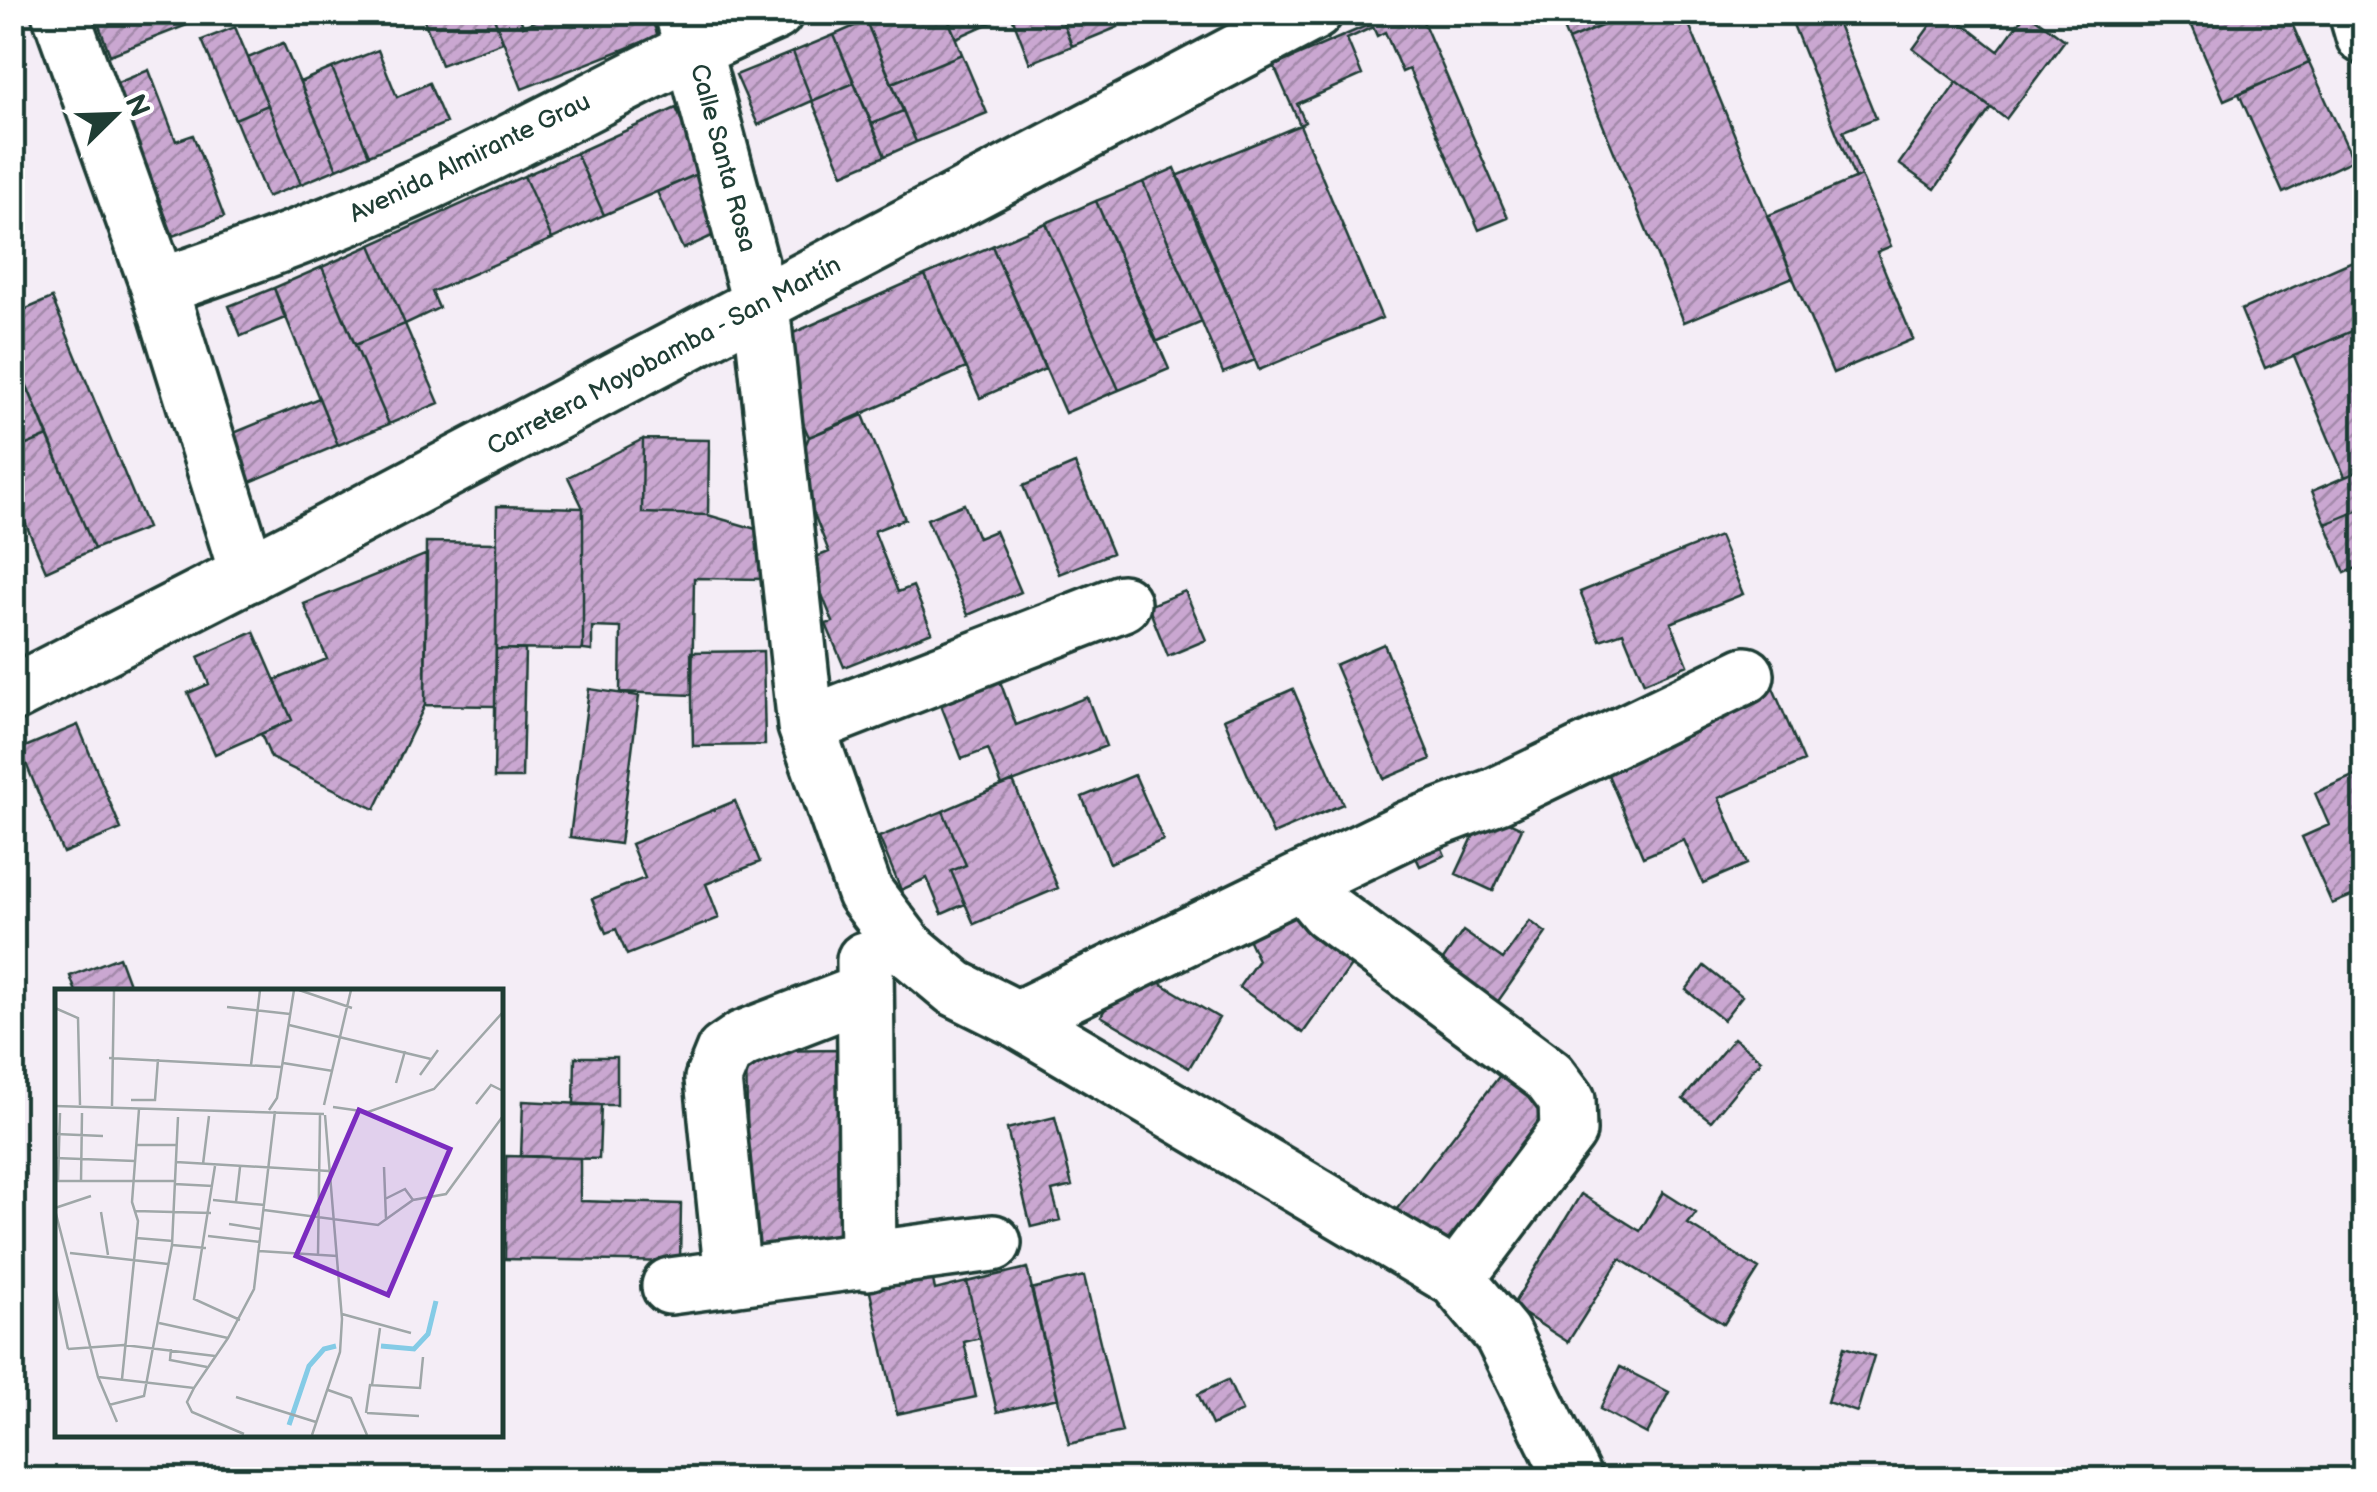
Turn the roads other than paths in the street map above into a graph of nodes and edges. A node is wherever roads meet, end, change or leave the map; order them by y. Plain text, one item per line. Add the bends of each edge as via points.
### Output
1 (60, 12) edge
2 (775, 12) edge
3 (1314, 12) edge
4 (2357, 12) edge
5 (688, 30) edge
6 (2364, 36) edge
7 (159, 288) junction
8 (761, 305) junction
9 (248, 574) junction
10 (1122, 604) dead end
11 (1746, 675) dead end
12 (12, 694) edge
13 (806, 726) junction
14 (1302, 881) junction
15 (865, 893) junction
16 (866, 992) junction
17 (1017, 1019) junction
18 (992, 1243) dead end
19 (868, 1262) junction
20 (732, 1278) junction
21 (1456, 1279) junction
22 (670, 1286) dead end
23 (1574, 1480) edge

1 - 7 main road
2 - 5 main road, Avenida Almirante Grau
3 - 8 main road, Carretera Moyobamba - San Martín
4 - 6 main road
5 - 7 main road, Avenida Almirante Grau via 449,172 292,243
5 - 8 main road, Calle Santa Rosa
7 - 9 main road
8 - 9 main road, Carretera Moyobamba - San Martín
8 - 13 main road, Calle Santa Rosa
9 - 12 main road, Carretera Moyobamba - San Martín
10 - 13 main road
11 - 14 main road
13 - 15 main road, Calle Santa Rosa
14 - 17 main road
14 - 21 main road via 1327,912 1549,1076 1567,1100 1568,1132
15 - 16 main road
15 - 17 main road via 906,947 955,988
16 - 19 main road
16 - 20 main road via 765,1027 724,1052 713,1080
17 - 21 main road
18 - 19 main road
19 - 20 main road
20 - 22 main road
21 - 23 main road via 1502,1334

